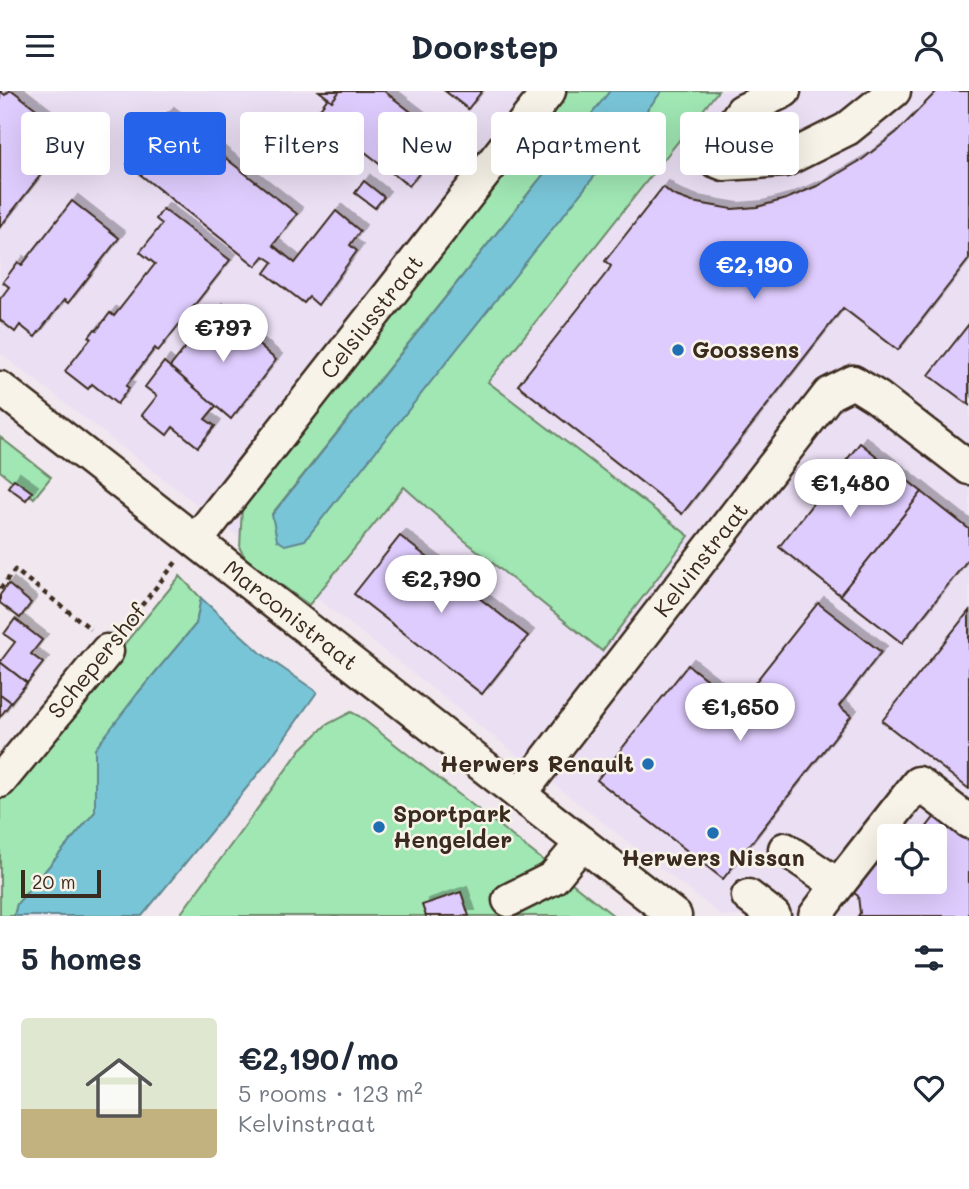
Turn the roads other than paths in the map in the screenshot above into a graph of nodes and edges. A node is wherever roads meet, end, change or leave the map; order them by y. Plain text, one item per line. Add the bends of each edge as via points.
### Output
1 (549, 91) edge
2 (784, 91) edge
3 (894, 91) edge
4 (0, 389) edge
5 (969, 468) edge
6 (196, 541) junction
7 (107, 651) road end
8 (0, 781) edge
9 (520, 794) junction
10 (969, 822) edge
11 (582, 843) junction
12 (785, 849) dead end
13 (838, 885) junction
14 (748, 896) dead end
15 (509, 901) dead end
16 (675, 916) edge
17 (774, 916) edge
18 (815, 916) edge

1 - 6 street, Celsiusstraat
2 - 3 street via 742,111 709,158 724,164 785,160 847,129
4 - 6 street, Marconistraat
5 - 9 street, Kelvinstraat via 853,382 829,394
6 - 9 street, Marconistraat
7 - 8 street, Schepershof
9 - 11 street, Marconistraat
10 - 13 street via 918,783
11 - 15 street via 553,878
11 - 16 street, Marconistraat
12 - 13 street
13 - 18 street
14 - 17 street

